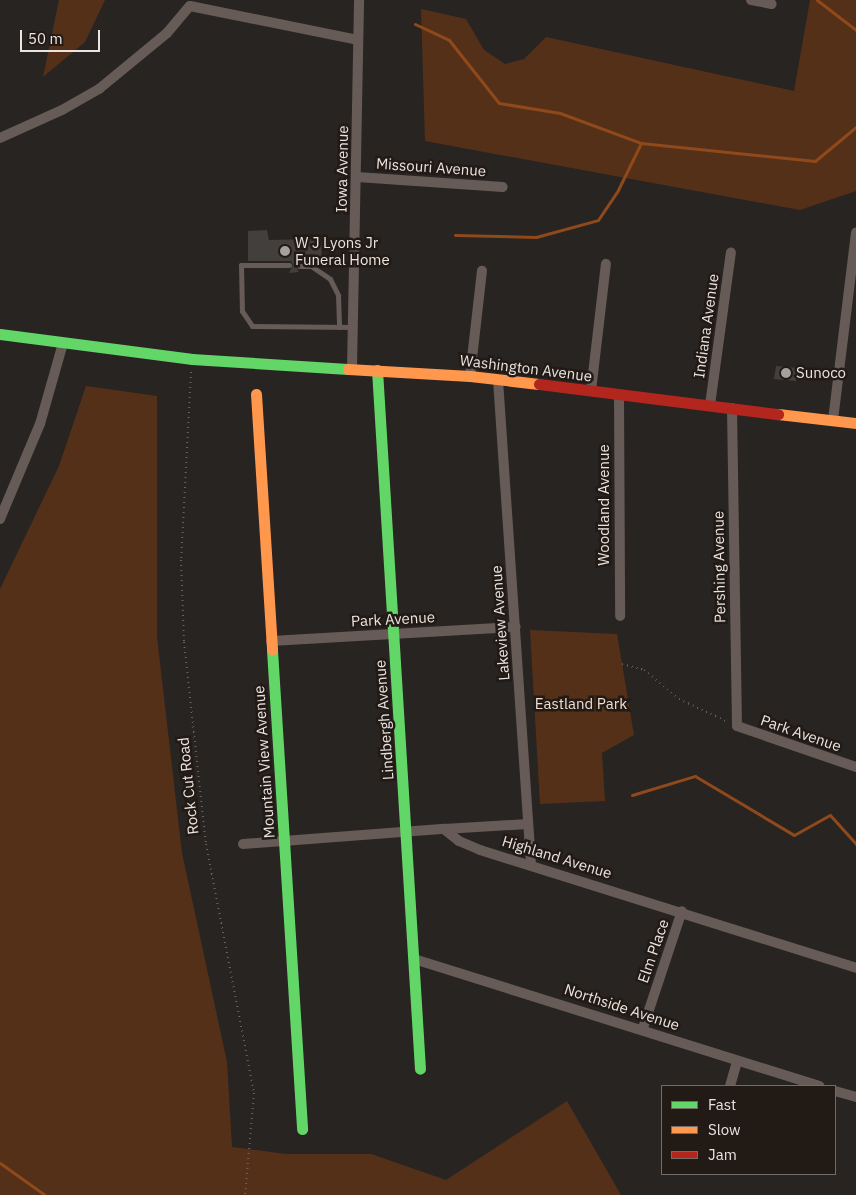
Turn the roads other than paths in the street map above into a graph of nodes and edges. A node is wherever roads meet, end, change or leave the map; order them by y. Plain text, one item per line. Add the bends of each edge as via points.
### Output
1 (359, 0) edge
2 (751, 0) edge
3 (191, 3) edge
4 (772, 4) dead end
5 (358, 40) junction
6 (0, 138) edge
7 (357, 177) junction
8 (503, 187) dead end
9 (856, 232) edge
10 (731, 252) dead end
11 (606, 264) dead end
12 (289, 265) dead end
13 (299, 266) dead end
14 (482, 271) dead end
15 (340, 327) junction
16 (353, 327) junction
17 (0, 334) edge
18 (63, 343) junction
19 (352, 368) junction
20 (377, 370) junction
21 (470, 376) junction
22 (498, 380) junction
23 (591, 391) junction
24 (256, 394) dead end
25 (619, 394) junction
26 (710, 405) junction
27 (732, 408) junction
28 (833, 420) junction
29 (856, 422) edge
30 (0, 520) edge
31 (620, 616) dead end
32 (516, 627) junction
33 (394, 634) junction
34 (271, 641) junction
35 (737, 726) joint
36 (856, 767) edge
37 (528, 824) junction
38 (444, 829) junction
39 (406, 833) junction
40 (284, 840) junction
41 (243, 844) dead end
42 (530, 865) junction
43 (682, 911) junction
44 (414, 959) junction
45 (856, 968) edge
46 (643, 1028) junction
47 (737, 1061) junction
48 (420, 1069) dead end
49 (730, 1085) edge
50 (817, 1085) edge
51 (836, 1091) edge
52 (856, 1097) edge
53 (302, 1129) dead end

1 - 5 street, Iowa Avenue
2 - 4 street
3 - 5 street
3 - 6 street via 166,33 99,90
5 - 7 street, Iowa Avenue
7 - 8 street, Missouri Avenue
7 - 16 street, Iowa Avenue
9 - 28 street
10 - 26 street, Indiana Avenue
11 - 23 street
12 - 15 lane via 241,265 242,311 252,326
13 - 15 lane via 320,271 330,279 338,295
14 - 21 street
15 - 16 lane
16 - 19 street, Iowa Avenue
17 - 18 street, Washington Avenue
18 - 19 street, Washington Avenue via 191,364
18 - 30 street via 40,424
19 - 20 street, Washington Avenue
20 - 21 street, Washington Avenue
20 - 33 street, Lindbergh Avenue
21 - 22 street, Washington Avenue
22 - 23 street, Washington Avenue
22 - 32 street, Lakeview Avenue
23 - 25 street, Washington Avenue
24 - 34 street, Mountain View Avenue
25 - 26 street, Washington Avenue
25 - 31 street, Woodland Avenue
26 - 27 street, Washington Avenue
27 - 28 street, Washington Avenue
27 - 35 street, Pershing Avenue
28 - 29 street, Washington Avenue
32 - 33 street, Park Avenue
32 - 37 street, Lakeview Avenue
33 - 34 street, Park Avenue
33 - 39 street, Lindbergh Avenue
34 - 40 street, Mountain View Avenue
35 - 36 street, Park Avenue
37 - 38 street
37 - 42 street, Lakeview Avenue
38 - 39 street
38 - 42 street, Highland Avenue via 459,841
39 - 40 street
39 - 44 street, Lindbergh Avenue
40 - 41 street
40 - 53 street, Mountain View Avenue
42 - 43 street, Highland Avenue
43 - 45 street, Highland Avenue
43 - 46 street, Elm Place
44 - 46 street, Northside Avenue
44 - 48 street, Lindbergh Avenue
46 - 47 street, Northside Avenue
47 - 49 street
47 - 50 street, Northside Avenue
51 - 52 street

